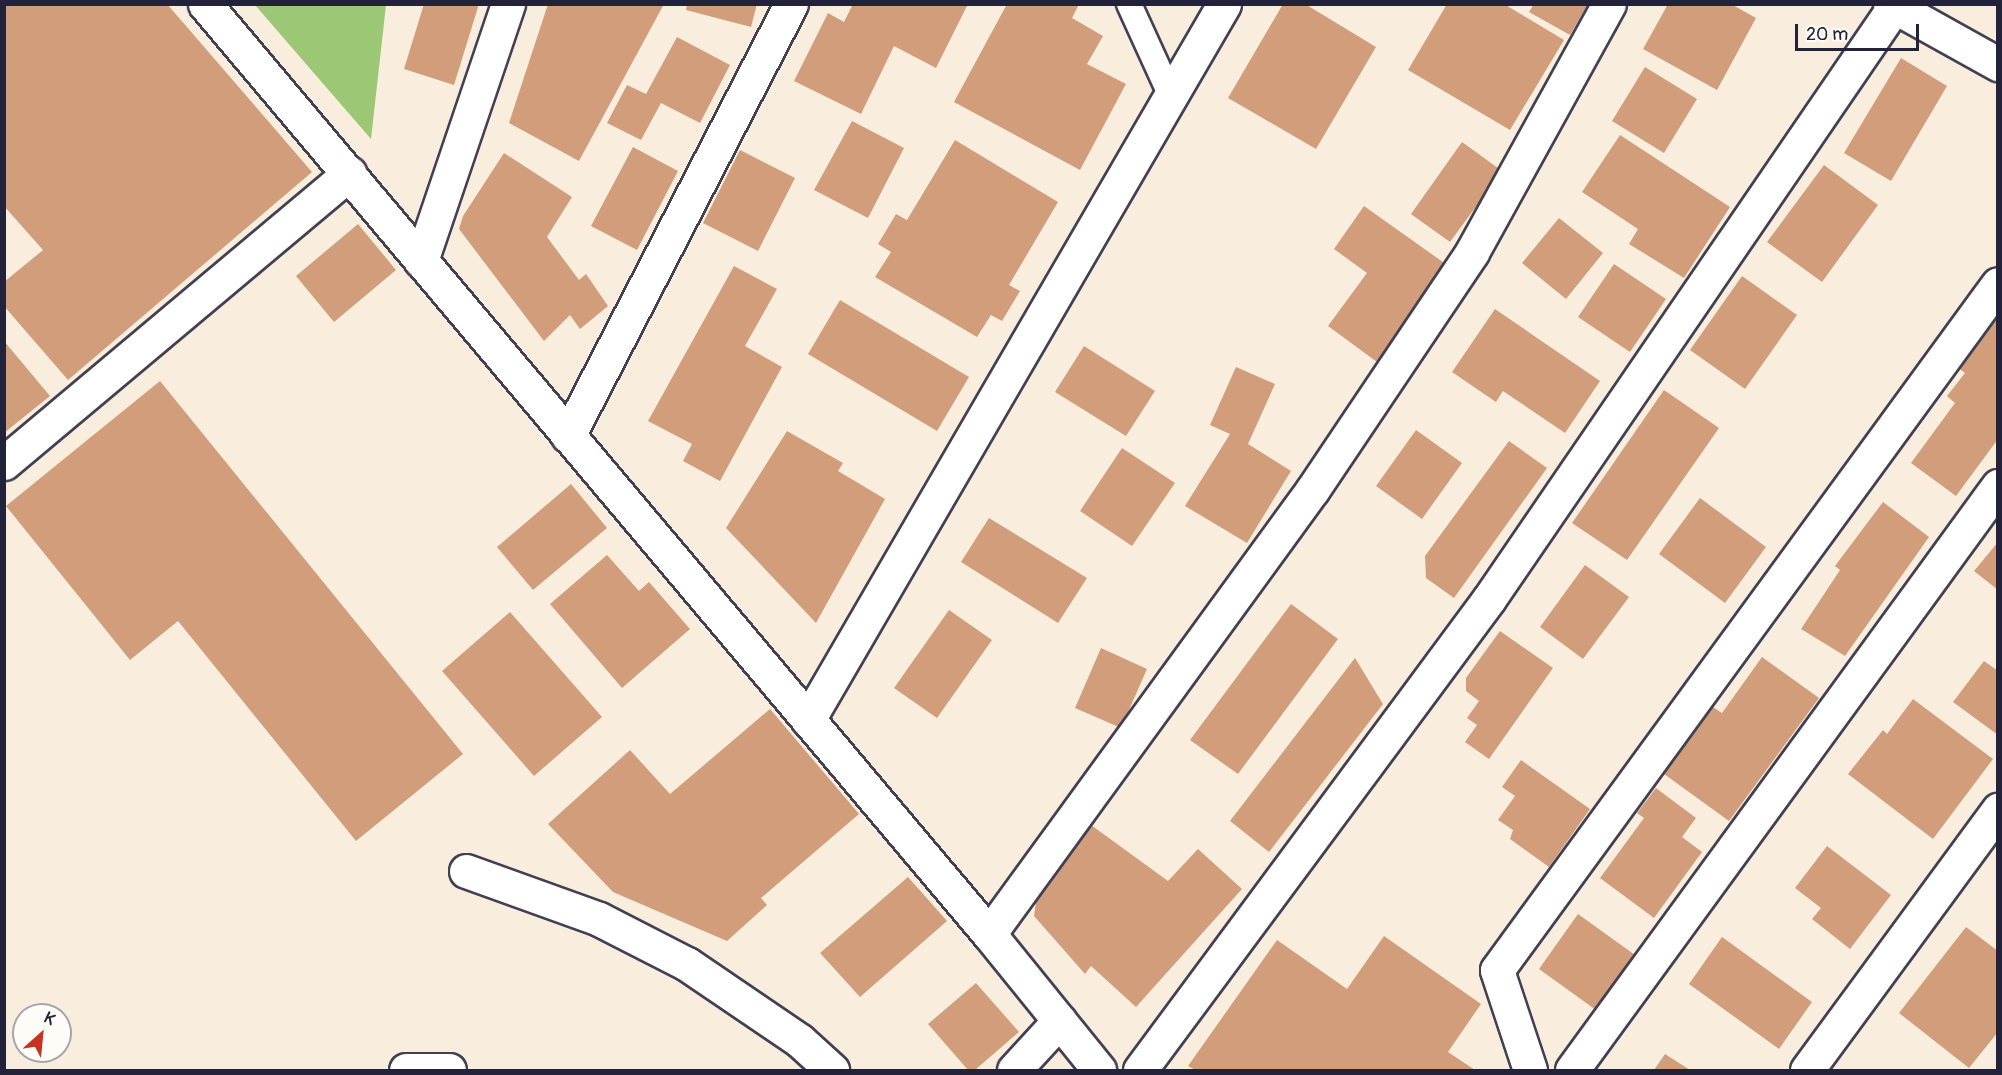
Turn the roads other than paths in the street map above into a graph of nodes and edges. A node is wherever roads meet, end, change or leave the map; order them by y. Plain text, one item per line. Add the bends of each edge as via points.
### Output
1 (205, 4) edge
2 (508, 4) edge
3 (791, 4) edge
4 (1129, 4) edge
5 (1224, 4) edge
6 (1609, 4) edge
7 (1892, 5) edge
8 (1998, 64) edge
9 (1171, 96) junction
10 (350, 173) junction
11 (421, 261) junction
12 (1998, 284) edge
13 (568, 436) junction
14 (4, 463) edge
15 (1998, 486) edge
16 (808, 720) junction
17 (1998, 810) edge
18 (466, 871) dead end
19 (989, 934) junction
20 (1059, 1021) junction
21 (406, 1071) edge
22 (449, 1071) edge
23 (832, 1071) edge
24 (1014, 1071) edge
25 (1099, 1071) edge
26 (1140, 1071) edge
27 (1530, 1071) edge
28 (1572, 1071) edge
29 (1807, 1071) edge

1 - 10 main road
2 - 11 main road
3 - 13 main road
4 - 9 lane
5 - 9 main road
6 - 19 main road via 1465,262 1313,489
7 - 8 main road
7 - 26 main road via 1489,599
9 - 16 main road
10 - 11 main road
10 - 14 main road
11 - 13 main road
12 - 27 main road via 1497,970
13 - 16 main road
15 - 28 main road
16 - 19 main road
17 - 29 main road
18 - 23 main road via 599,919 687,964 799,1040
19 - 20 main road
20 - 24 main road
20 - 25 main road
21 - 22 main road

